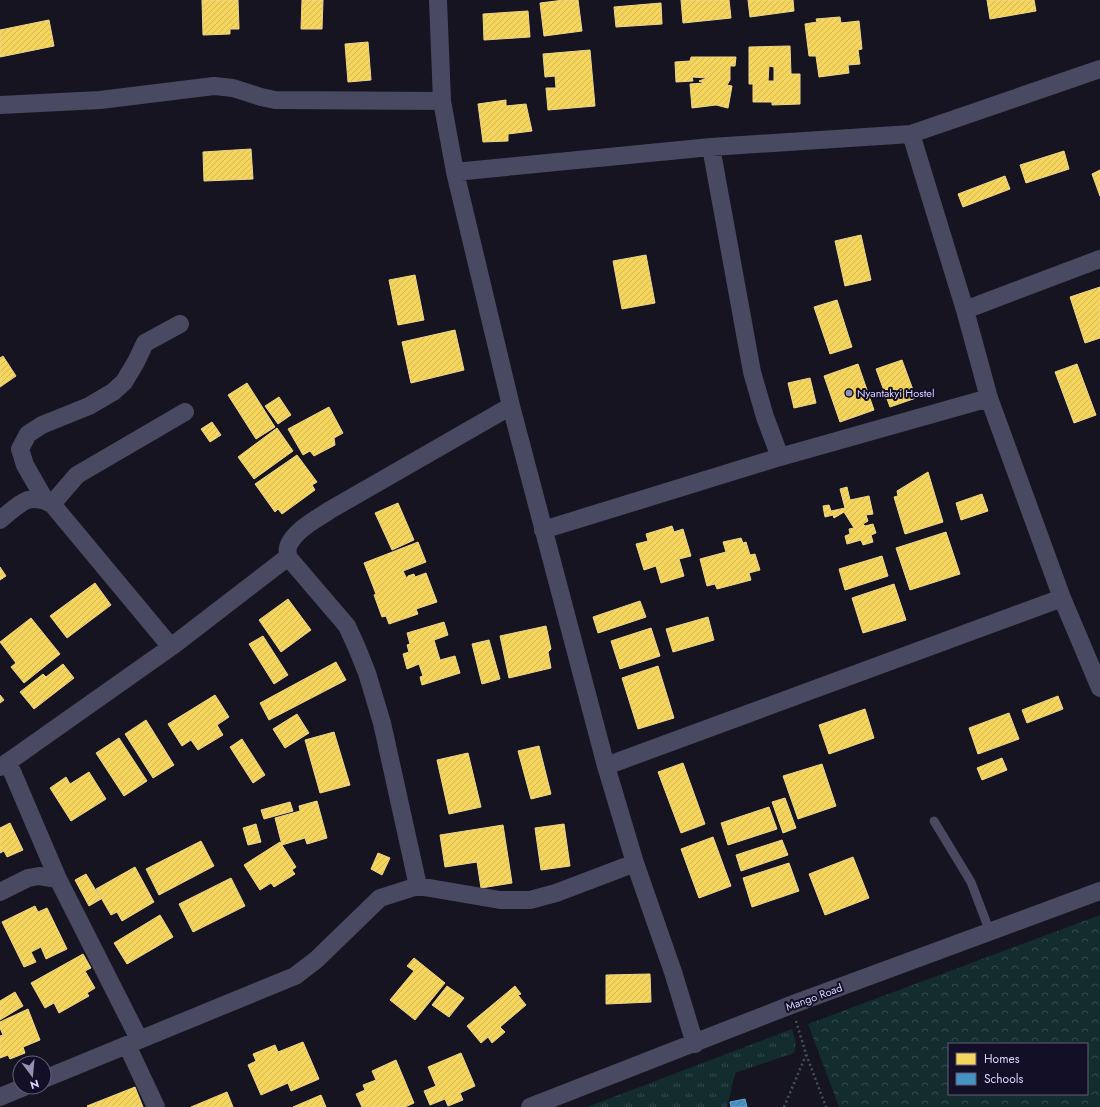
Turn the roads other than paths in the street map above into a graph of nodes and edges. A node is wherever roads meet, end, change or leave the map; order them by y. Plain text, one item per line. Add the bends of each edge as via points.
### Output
1 (438, 0) edge
2 (1100, 69) edge
3 (442, 101) junction
4 (0, 105) edge
5 (911, 134) junction
6 (711, 147) junction
7 (455, 172) junction
8 (1100, 259) edge
9 (965, 310) junction
10 (180, 324) dead end
11 (989, 398) junction
12 (512, 406) junction
13 (185, 412) dead end
14 (780, 457) junction
15 (48, 502) junction
16 (0, 520) edge
17 (543, 530) junction
18 (288, 557) junction
19 (1062, 598) junction
20 (171, 647) junction
21 (1100, 688) edge
22 (4, 764) edge
23 (606, 766) junction
24 (934, 821) dead end
25 (635, 863) junction
26 (58, 879) junction
27 (418, 886) junction
28 (1100, 891) edge
29 (0, 892) edge
30 (990, 932) junction
31 (133, 1042) junction
32 (695, 1044) junction
33 (52, 1076) edge
34 (12, 1092) edge
35 (0, 1097) edge
36 (156, 1107) edge
37 (530, 1107) edge

1 - 3 street
2 - 5 street
3 - 4 street via 275,100 233,88 214,86 100,100
3 - 7 street
5 - 6 street
5 - 9 street
6 - 7 street
6 - 14 street via 752,372
7 - 12 street
8 - 9 street
9 - 11 street
10 - 15 street via 145,342 124,382 113,392 28,434 20,449 26,465
11 - 14 street
11 - 19 street
12 - 17 street
12 - 18 street via 352,496 312,522 295,536 288,548
13 - 15 street via 78,475
14 - 17 street
15 - 16 street via 35,498 27,500
15 - 20 street
17 - 23 street
18 - 20 street
18 - 27 street via 347,626 360,654 382,723
19 - 21 street
19 - 23 street
20 - 22 street
22 - 26 street
23 - 25 street
24 - 30 lane via 971,882
25 - 27 street via 556,893 530,900 500,900
25 - 32 street
26 - 29 street via 39,876 28,878
26 - 31 street
27 - 31 street via 380,898 316,960 295,976
28 - 30 street, Mango Road
30 - 32 street, Mango Road via 791,1005
31 - 33 street
31 - 36 street
32 - 37 street, Mango Road
34 - 35 street

